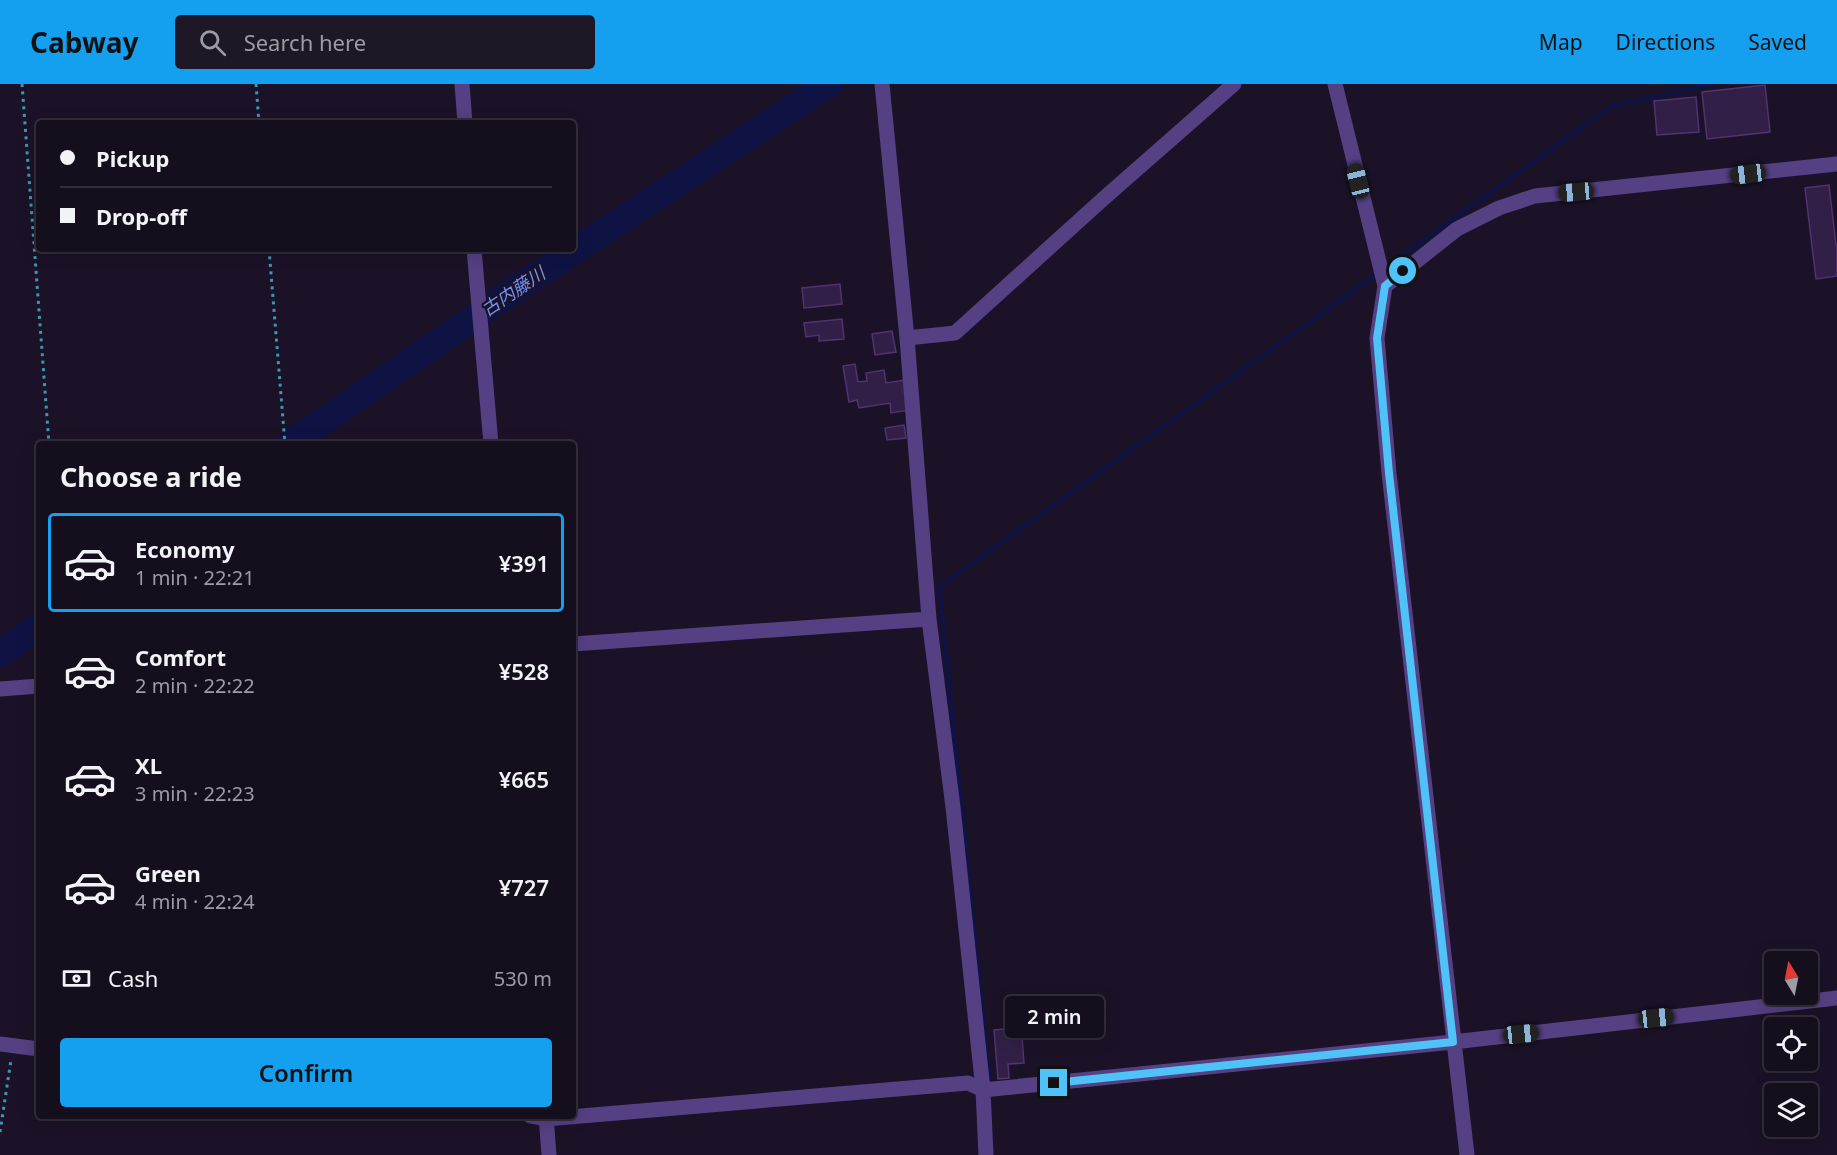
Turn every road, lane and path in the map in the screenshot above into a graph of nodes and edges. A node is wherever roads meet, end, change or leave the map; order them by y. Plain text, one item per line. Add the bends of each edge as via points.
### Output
1 (22, 84) edge
2 (256, 84) edge
3 (462, 84) edge
4 (1234, 84) edge
5 (1335, 84) edge
6 (883, 86) edge
7 (259, 120) edge
8 (465, 120) edge
9 (1837, 164) edge
10 (270, 252) edge
11 (474, 252) edge
12 (1385, 286) junction
13 (907, 338) junction
14 (49, 441) edge
15 (285, 441) edge
16 (491, 441) edge
17 (928, 619) junction
18 (576, 644) edge
19 (36, 686) edge
20 (0, 689) edge
21 (1837, 998) edge
22 (1453, 1042) junction
23 (7, 1045) edge
24 (36, 1049) edge
25 (983, 1090) junction
26 (576, 1115) edge
27 (546, 1119) edge
28 (0, 1132) edge
29 (549, 1155) edge
30 (986, 1155) edge
31 (1467, 1155) edge

1 - 14 path
2 - 7 path
3 - 8 street
4 - 13 street via 955,333
5 - 12 street
6 - 13 street
9 - 12 street via 1535,196 1457,229
10 - 15 path
11 - 16 street
12 - 22 street via 1377,338 1389,473
13 - 17 street
17 - 18 street
17 - 25 street via 953,807
19 - 20 street
21 - 22 street
22 - 25 street
22 - 31 street
23 - 24 street
23 - 28 path
25 - 26 street via 968,1083
25 - 30 street
27 - 29 street

